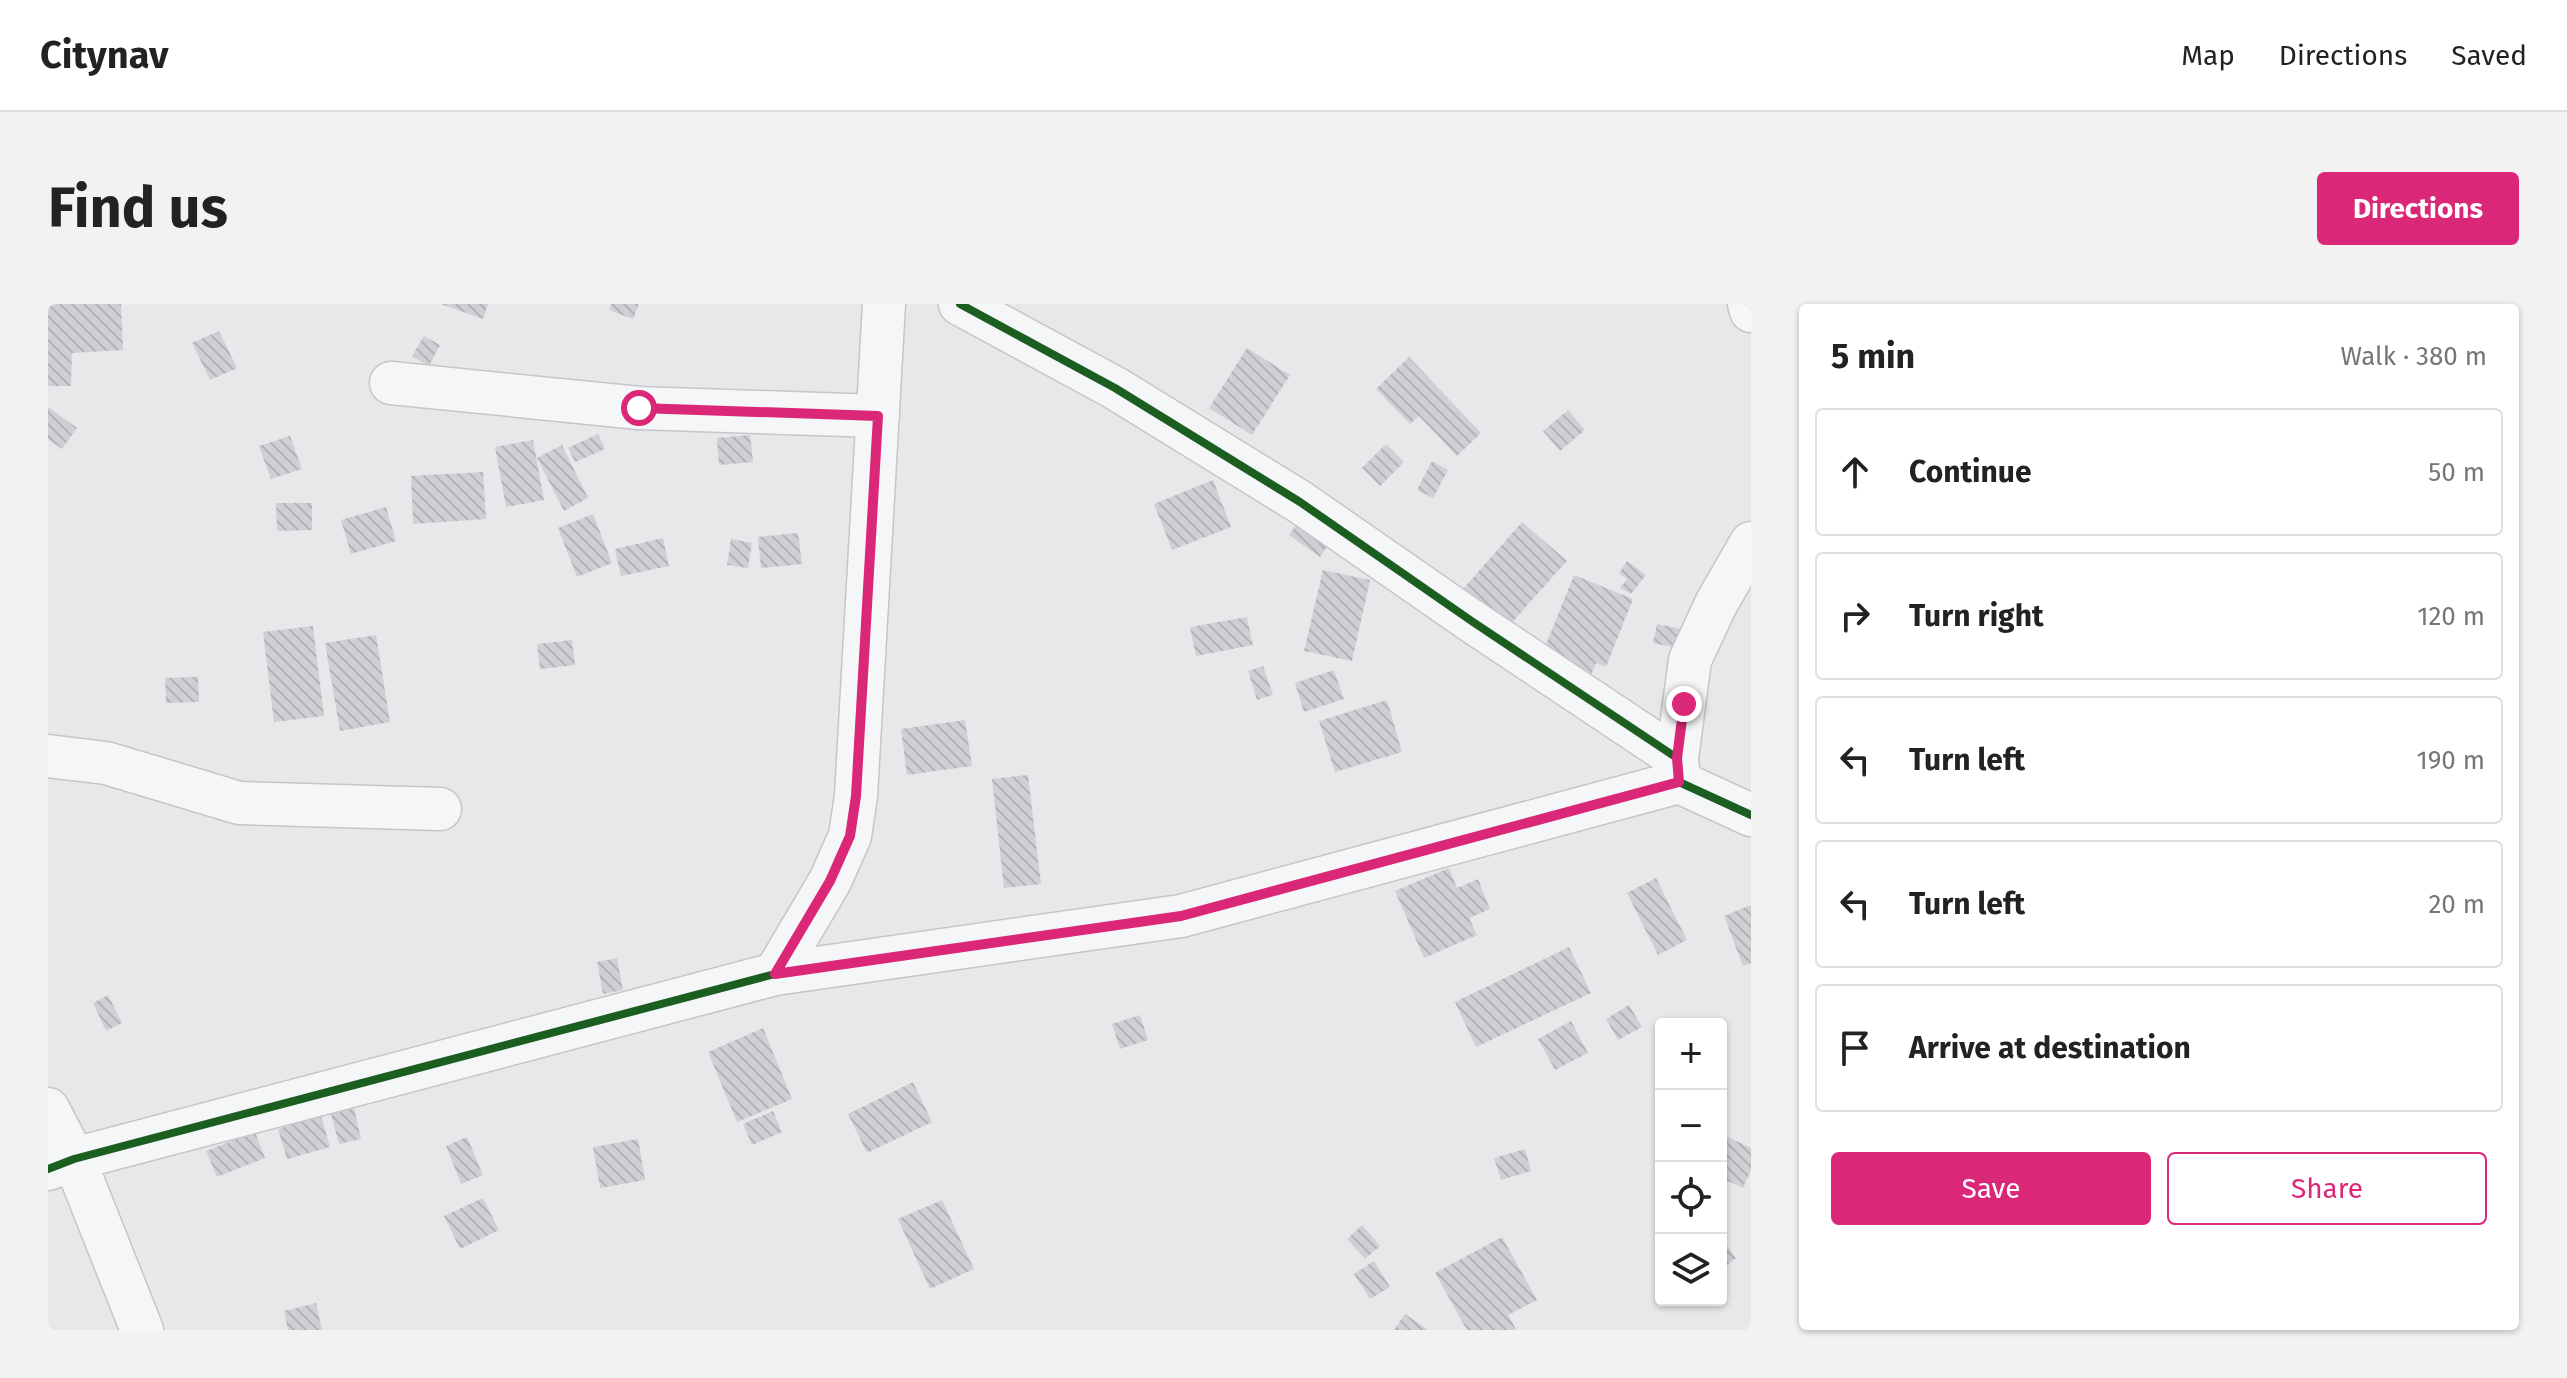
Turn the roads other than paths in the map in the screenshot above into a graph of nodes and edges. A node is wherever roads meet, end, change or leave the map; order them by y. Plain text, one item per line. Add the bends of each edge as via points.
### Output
1 (884, 304) edge
2 (960, 304) edge
3 (1749, 304) edge
4 (1751, 311) edge
5 (391, 383) dead end
6 (878, 416) junction
7 (1751, 543) edge
8 (48, 756) edge
9 (1678, 770) junction
10 (440, 809) dead end
11 (1751, 815) edge
12 (775, 974) junction
13 (48, 1109) edge
14 (61, 1164) edge
15 (142, 1330) edge

1 - 6 street
2 - 9 street via 1115,388 1300,502
3 - 4 street
5 - 6 street via 639,408
6 - 12 street via 850,836
7 - 9 street via 1690,660
8 - 10 street via 106,763 239,803
9 - 11 street
9 - 12 street via 1181,916
12 - 14 street
13 - 14 street
14 - 15 street

